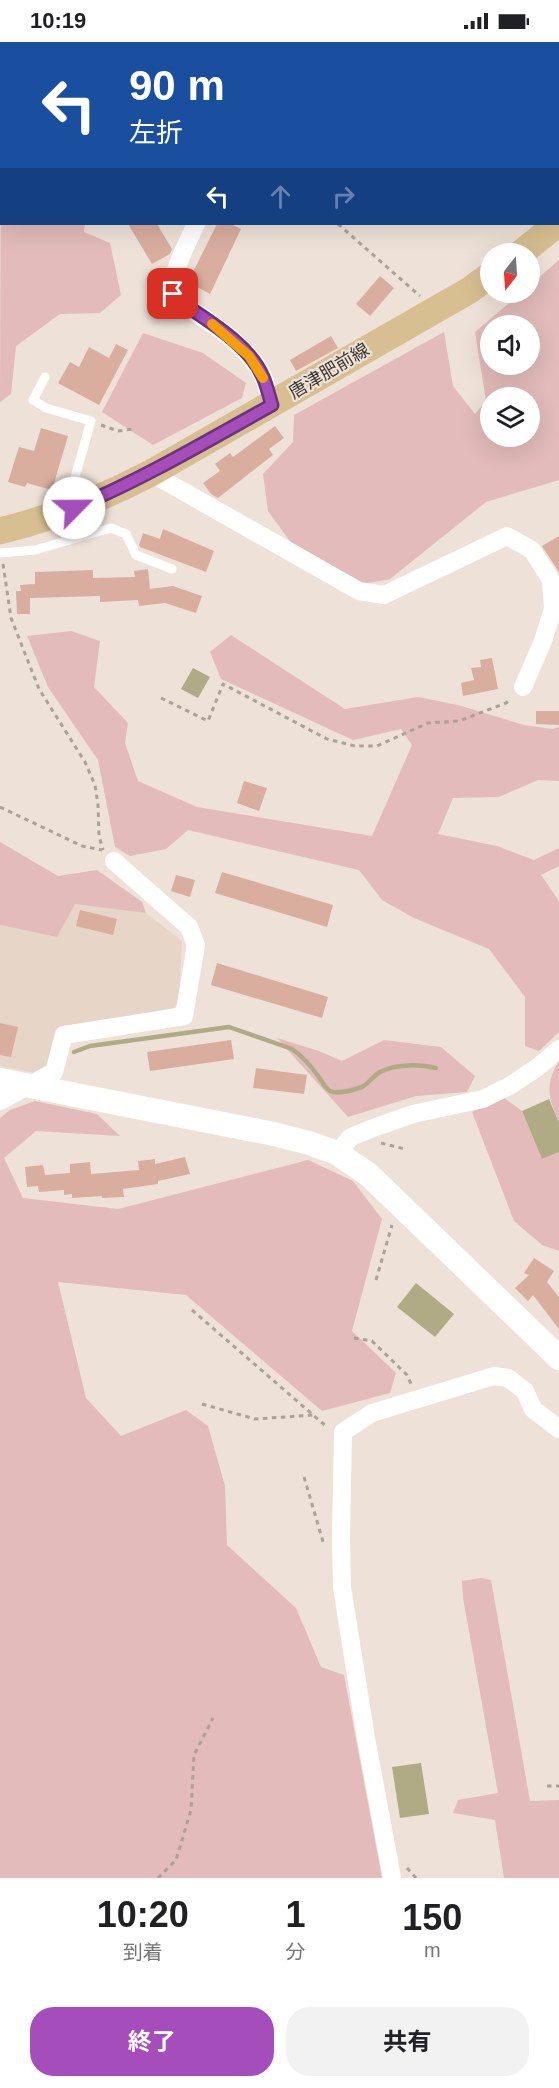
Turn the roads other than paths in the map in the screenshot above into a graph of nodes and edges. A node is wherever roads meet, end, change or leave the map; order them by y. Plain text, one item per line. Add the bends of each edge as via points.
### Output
1 (196, 225) edge
2 (554, 225) edge
3 (533, 243) edge
4 (480, 282) edge
5 (45, 377) dead end
6 (272, 405) junction
7 (151, 473) junction
8 (74, 508) junction
9 (0, 546) edge
10 (172, 569) dead end
11 (555, 578) edge
12 (523, 687) road end
13 (109, 855) road end
14 (559, 1049) edge
15 (0, 1080) edge
16 (29, 1086) junction
17 (0, 1101) edge
18 (337, 1153) junction
19 (559, 1358) edge
20 (559, 1429) edge
21 (392, 1878) edge

1 - 6 street via 173,282 173,294 249,356 263,376
2 - 3 main road
4 - 6 main road, 唐津肥前線
5 - 8 lane via 33,400 46,408 91,421 71,491
6 - 7 main road, 唐津肥前線
7 - 8 main road, 唐津肥前線
7 - 11 street via 359,591 384,595 507,536 532,550
8 - 9 main road, 唐津肥前線
9 - 10 lane via 35,550 111,528 126,534 136,555
11 - 12 street via 553,609
13 - 16 street via 189,927 196,945 184,1016 64,1035 54,1072
14 - 18 street via 511,1085 483,1099 413,1114 373,1128 351,1137
15 - 16 street
16 - 17 street
16 - 18 street via 274,1134
18 - 19 street via 369,1175
20 - 21 street via 532,1408 525,1391 508,1378 494,1376 372,1413 344,1432 342,1587

